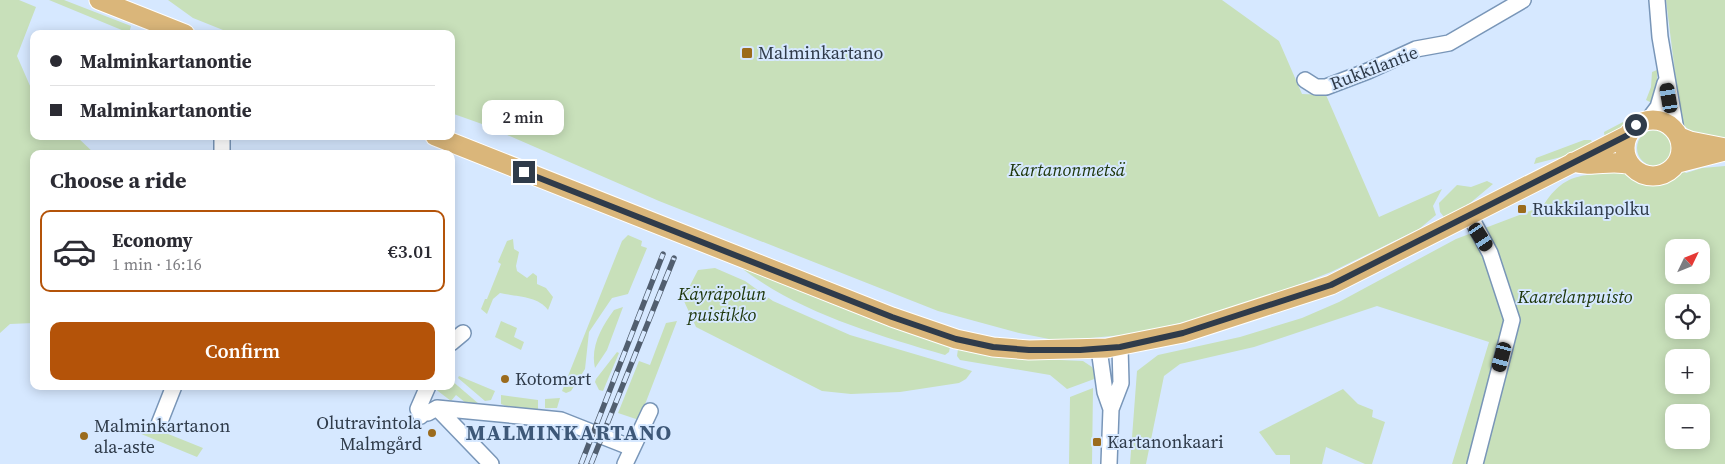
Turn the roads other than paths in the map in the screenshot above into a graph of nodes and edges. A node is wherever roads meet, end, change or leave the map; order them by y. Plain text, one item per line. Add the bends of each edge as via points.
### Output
1 (99, 0) edge
2 (1523, 0) edge
3 (1657, 0) edge
4 (175, 30) edge
5 (1666, 79) junction
6 (1305, 80) dead end
7 (1649, 120) junction
8 (1678, 133) junction
9 (1628, 135) junction
10 (445, 140) edge
11 (1725, 150) edge
12 (1573, 162) junction
13 (1678, 163) junction
14 (1631, 165) junction
15 (1469, 214) junction
16 (462, 333) dead end
17 (455, 339) edge
18 (1120, 347) junction
19 (1100, 349) junction
20 (172, 390) edge
21 (426, 390) edge
22 (1111, 409) junction
23 (650, 411) dead end
24 (428, 412) junction
25 (159, 424) dead end
26 (632, 448) junction
27 (491, 464) edge
28 (625, 464) edge
29 (1109, 464) edge
30 (1474, 464) edge

1 - 4 main road
2 - 6 street, Rukkilantie via 1448,43 1416,49 1326,87 1316,87
3 - 5 street
5 - 7 street via 1663,96
5 - 8 street
7 - 8 main road via 1664,121
7 - 9 main road via 1636,125
8 - 11 main road via 1690,141
8 - 13 main road via 1682,146
9 - 12 main road
9 - 14 main road via 1625,147
10 - 19 main road via 892,317 956,339 1029,350
11 - 13 main road
12 - 14 main road
12 - 15 main road
13 - 14 main road via 1659,176 1643,174
15 - 18 main road via 1331,285 1222,322
15 - 30 street via 1490,253 1512,320
16 - 17 street
18 - 19 main road
18 - 22 street via 1121,383
19 - 22 street via 1105,392
20 - 25 street
21 - 24 street via 418,409
22 - 29 street
23 - 26 street
24 - 26 street via 490,407 541,413
24 - 27 street
26 - 28 street

